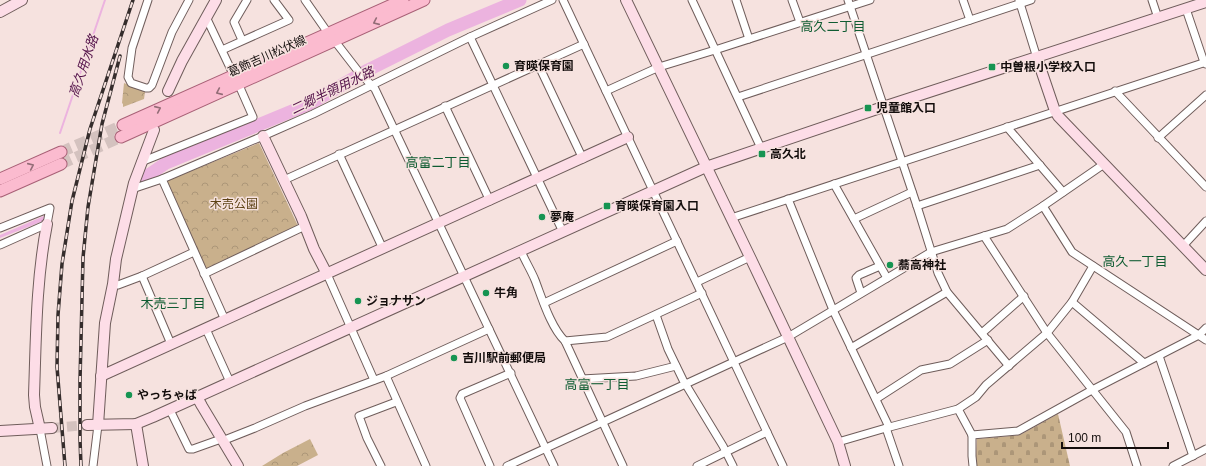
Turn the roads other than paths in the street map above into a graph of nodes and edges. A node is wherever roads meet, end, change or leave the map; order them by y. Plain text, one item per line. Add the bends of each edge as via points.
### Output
1 (22, 0) edge
2 (148, 0) edge
3 (189, 0) edge
4 (247, 0) edge
5 (274, 0) edge
6 (305, 0) edge
7 (403, 0) edge
8 (424, 0) edge
9 (552, 0) edge
10 (563, 0) edge
11 (626, 0) edge
12 (692, 0) edge
13 (736, 0) edge
14 (792, 0) edge
15 (870, 0) edge
16 (963, 0) edge
17 (1031, 0) edge
18 (1152, 0) edge
19 (214, 2) edge
20 (1019, 2) edge
21 (1206, 2) edge
22 (849, 3) edge
23 (1186, 9) junction
24 (0, 12) edge
25 (206, 17) junction
26 (1158, 18) junction
27 (970, 20) junction
28 (800, 22) junction
29 (331, 37) junction
30 (470, 37) junction
31 (750, 39) junction
32 (242, 40) junction
33 (584, 44) junction
34 (222, 50) junction
35 (715, 50) junction
36 (866, 54) junction
37 (1037, 58) junction
38 (1205, 63) edge
39 (538, 64) junction
40 (659, 67) junction
41 (236, 79) junction
42 (369, 82) junction
43 (492, 85) junction
44 (168, 91) dead end
45 (606, 91) junction
46 (1114, 92) junction
47 (1206, 96) edge
48 (738, 98) junction
49 (445, 106) junction
50 (884, 107) junction
51 (1055, 111) junction
52 (123, 125) tunnel mouth
53 (1007, 127) junction
54 (394, 129) junction
55 (154, 130) dead end
56 (263, 136) junction
57 (121, 137) tunnel mouth
58 (628, 137) junction
59 (1158, 138) junction
60 (761, 148) junction
61 (61, 152) tunnel mouth
62 (339, 154) junction
63 (583, 159) junction
64 (141, 162) junction
65 (901, 162) junction
66 (61, 164) tunnel mouth
67 (1104, 164) junction
68 (1040, 165) junction
69 (706, 167) junction
70 (0, 179) edge
71 (162, 179) junction
72 (538, 179) junction
73 (284, 180) junction
74 (834, 184) junction
75 (1206, 187) edge
76 (132, 189) junction
77 (0, 191) edge
78 (653, 191) junction
79 (912, 192) junction
80 (1063, 192) junction
81 (788, 199) junction
82 (490, 201) junction
83 (917, 206) junction
84 (1043, 206) junction
85 (731, 218) junction
86 (854, 219) junction
87 (1206, 221) edge
88 (439, 223) junction
89 (48, 224) junction
90 (305, 226) junction
91 (0, 228) edge
92 (563, 232) junction
93 (984, 236) junction
94 (677, 241) junction
95 (0, 245) edge
96 (1183, 246) junction
97 (383, 248) junction
98 (520, 251) junction
99 (194, 252) junction
100 (931, 252) junction
101 (750, 257) junction
102 (880, 266) junction
103 (1093, 266) junction
104 (1206, 270) edge
105 (204, 274) junction
106 (327, 274) junction
107 (142, 276) junction
108 (464, 277) junction
109 (887, 278) junction
110 (697, 282) junction
111 (113, 284) junction
112 (947, 292) junction
113 (861, 293) junction
114 (702, 294) junction
115 (1024, 296) junction
116 (1072, 302) junction
117 (544, 303) junction
118 (833, 310) junction
119 (656, 315) junction
120 (225, 320) junction
121 (351, 327) junction
122 (1206, 328) edge
123 (206, 329) junction
124 (489, 329) junction
125 (982, 333) junction
126 (1047, 334) junction
127 (1199, 335) junction
128 (788, 337) junction
129 (988, 340) junction
130 (1206, 340) edge
131 (565, 341) junction
132 (171, 344) junction
133 (851, 348) junction
134 (1159, 356) junction
135 (734, 362) junction
136 (1144, 363) junction
137 (676, 366) junction
138 (1009, 366) junction
139 (511, 373) junction
140 (101, 376) junction
141 (386, 376) junction
142 (582, 379) junction
143 (374, 380) junction
144 (230, 382) junction
145 (685, 384) junction
146 (1092, 390) junction
147 (197, 397) junction
148 (876, 399) junction
149 (396, 402) junction
150 (958, 409) junction
151 (170, 410) junction
152 (602, 422) junction
153 (136, 424) junction
154 (87, 425) tunnel mouth
155 (98, 425) junction
156 (888, 427) junction
157 (52, 428) tunnel mouth
158 (40, 429) junction
159 (0, 431) edge
160 (767, 432) junction
161 (972, 435) junction
162 (222, 440) junction
163 (838, 442) junction
164 (546, 448) junction
165 (1206, 449) edge
166 (726, 452) junction
167 (1193, 456) junction
168 (47, 466) edge
169 (93, 466) edge
170 (143, 466) edge
171 (238, 466) edge
172 (381, 466) edge
173 (426, 466) edge
174 (490, 466) edge
175 (507, 466) edge
176 (554, 466) edge
177 (623, 466) edge
178 (697, 466) edge
179 (733, 466) edge
180 (783, 466) edge
181 (844, 466) edge
182 (899, 466) edge
183 (973, 466) edge
184 (1137, 466) edge
185 (1173, 466) edge

1 - 24 street
2 - 3 street via 132,48 128,77 131,82 146,88 152,85 172,32
4 - 32 street via 234,22
5 - 32 street via 289,20
6 - 29 street
7 - 29 main road, 葛飾吉川松伏線
8 -> 29 main road, 葛飾吉川松伏線
9 - 30 street
10 - 33 street
11 - 40 street
12 - 35 street
13 - 31 street
14 - 28 street
15 - 22 street
16 - 27 street
17 - 20 street
18 - 26 street
19 - 25 street
20 - 27 street
20 - 37 street
21 - 23 street
22 - 28 street
22 - 36 street
23 - 26 street
23 - 38 street
25 - 34 street
25 - 44 street
26 - 37 street
27 - 36 street
28 - 31 street
29 - 41 main road, 葛飾吉川松伏線
29 - 42 street
30 - 42 street
30 - 43 street
31 - 35 street
32 - 34 street
33 - 39 street
33 - 45 street
34 - 41 street
35 - 40 street
35 - 48 street
36 - 48 street
36 - 50 street
37 - 50 street
37 - 51 street
38 - 46 street
39 - 43 street
39 - 63 street
40 - 45 street
40 - 69 street
52 -> 41 main road, 葛飾吉川松伏線
41 -> 57 main road, 葛飾吉川松伏線
41 - 64 street via 253,117
42 - 54 street via 375,89
42 - 56 street via 313,114
43 - 49 street
43 - 72 street
45 - 58 street
46 - 51 street
46 - 59 street
47 - 59 street
48 - 60 street
49 - 54 street
49 - 82 street
50 - 60 street
50 - 65 street
51 - 53 street
51 - 67 street
53 - 65 street
53 - 68 street
54 - 62 street
54 - 88 street
55 - 64 street
56 - 71 street
56 - 73 street
58 - 63 street
58 - 78 street
59 - 75 street
60 - 69 street
70 -> 61 main road
62 - 73 street
62 - 97 street
63 - 72 street
64 - 76 street
65 - 74 street
65 - 79 street
66 - 77 main road
67 - 80 street
67 - 96 street
68 - 80 street
68 - 83 street
69 - 78 street
69 - 85 street
71 - 76 street
71 - 99 street
72 - 82 street
72 - 92 street
73 - 90 street
74 - 81 street
74 - 86 street
76 - 111 street via 116,258
78 - 92 street
78 - 94 street
79 - 83 street
79 - 86 street
80 - 84 street
81 - 85 street
81 - 118 street
82 - 88 street
83 - 100 street
84 - 93 street via 1007,229
84 - 103 street via 1072,252
85 - 101 street
86 - 102 street
87 - 96 street
88 - 97 street
88 - 108 street
89 - 91 street via 50,208
89 - 95 street
89 - 158 street via 42,248 36,315 34,395
90 - 105 street
90 - 106 street
92 - 98 street
93 - 100 street
93 - 115 street
94 - 110 street
94 - 117 street
96 - 104 street
97 - 106 street
98 - 108 street
98 - 117 street
99 - 105 street
99 - 107 street
100 - 109 street
100 - 112 street
101 - 110 street
101 - 128 street
102 - 109 street
102 - 113 street via 856,278
103 - 116 street
103 - 127 street
105 - 120 street
106 - 120 street
106 - 121 street
107 - 111 street via 118,285
107 - 132 street
108 - 121 street
108 - 124 street
109 - 113 street
110 - 114 street
111 - 140 street via 105,323
112 - 125 street
112 - 133 street
113 - 118 street
114 - 119 street
114 - 135 street
115 - 125 street
115 - 126 street
116 - 126 street
116 - 136 street
117 - 131 street via 559,336
118 - 128 street
118 - 133 street
119 - 131 street via 607,337
119 - 137 street
120 - 123 street
121 - 143 street
121 - 144 street
122 - 127 street
123 - 132 street
123 - 144 street
124 - 139 street
124 - 141 street
125 - 129 street
126 - 138 street
126 - 146 street
127 - 130 street
127 - 134 street
128 - 135 street
128 - 163 street
129 - 138 street
129 - 148 street via 950,364 921,370
131 - 142 street
132 - 140 street
133 - 148 street
134 - 136 street
134 - 167 street
135 - 145 street
135 - 160 street
136 - 146 street
137 - 142 street via 636,376
137 - 145 street
138 - 150 street via 976,397
139 - 164 street
139 - 174 street via 462,394 460,398
140 - 155 street
141 - 143 street
141 - 149 street
142 - 152 street
143 - 162 street
144 - 147 street
145 - 152 street
145 - 166 street
146 - 161 street via 1018,431
146 - 184 street via 1126,432
147 - 151 street
147 - 162 street
148 - 156 street
149 - 172 street via 359,416
149 - 173 street
150 - 156 street
150 - 161 street
151 - 153 street
151 - 162 street via 189,450
152 - 164 street
152 - 177 street
153 - 155 street
153 - 170 street
154 - 155 street
155 - 169 street
156 - 163 street
156 - 182 street
157 - 158 street
158 - 159 street
158 - 168 street
160 - 166 street
160 - 180 street
161 - 183 street
162 - 171 street
163 - 181 street
164 - 175 street
164 - 176 street
165 - 167 street
166 - 178 street
166 - 179 street
167 - 185 street

